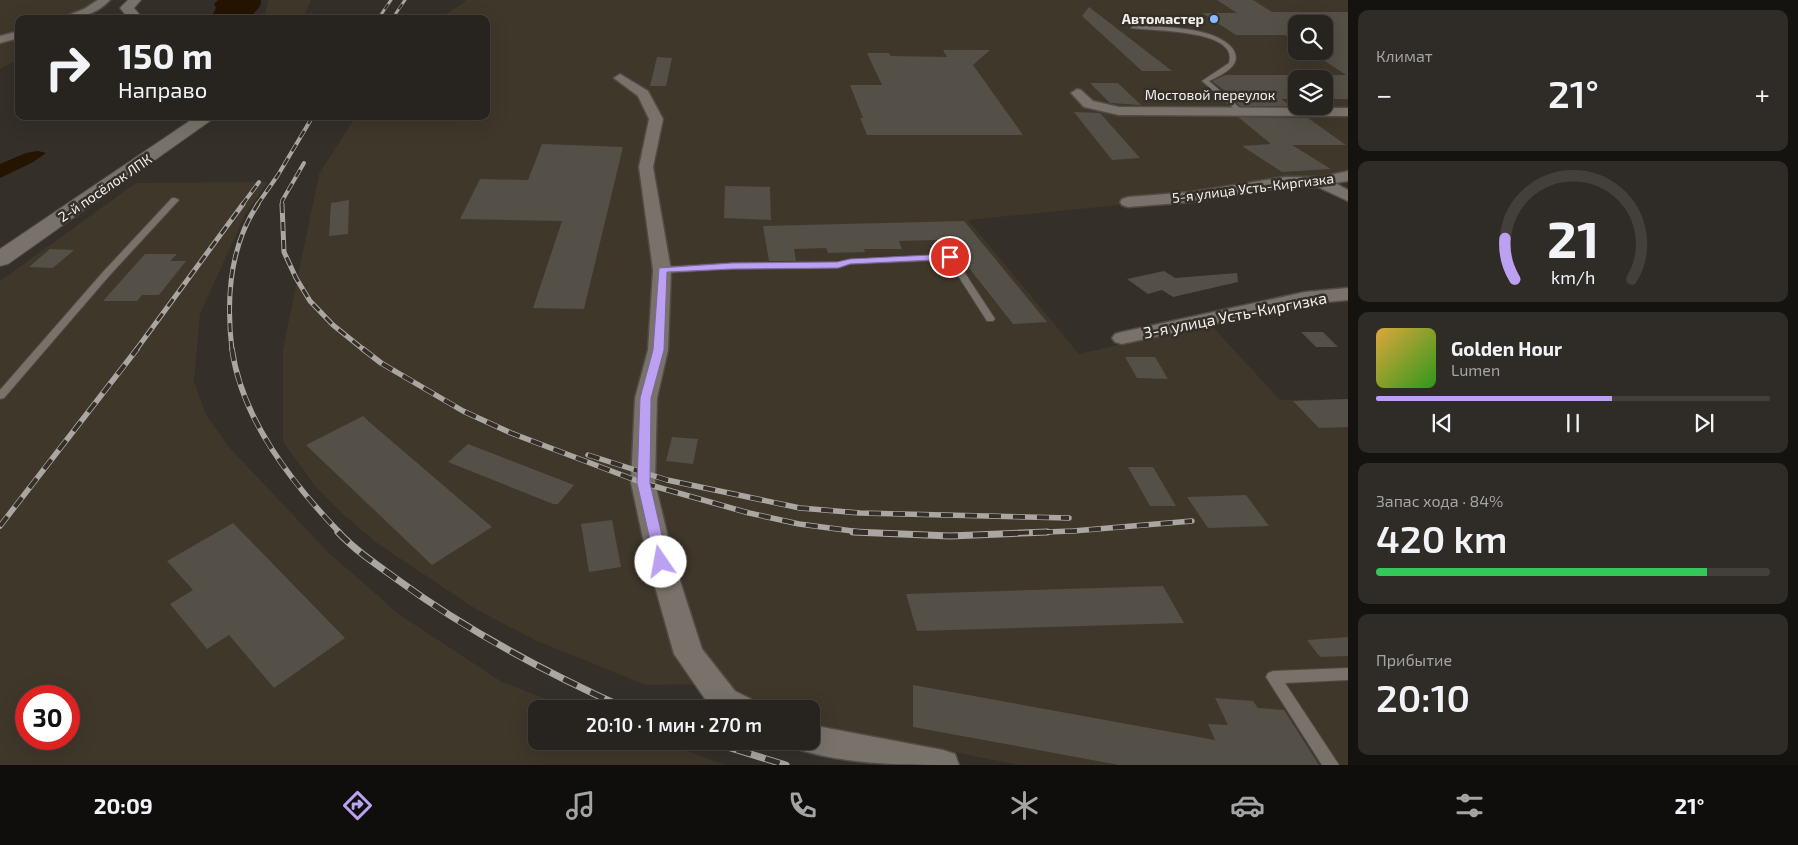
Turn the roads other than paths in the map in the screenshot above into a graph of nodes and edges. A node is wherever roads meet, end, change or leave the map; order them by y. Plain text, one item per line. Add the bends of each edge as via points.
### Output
1 (105, 0) edge
2 (135, 0) edge
3 (76, 15) edge
4 (133, 15) edge
5 (1133, 27) dead end
6 (15, 35) edge
7 (0, 40) edge
8 (620, 78) dead end
9 (1077, 93) dead end
10 (1240, 111) junction
11 (1348, 112) edge
12 (203, 120) edge
13 (1348, 176) edge
14 (1321, 182) junction
15 (1348, 196) edge
16 (175, 200) dead end
17 (1128, 202) dead end
18 (0, 259) edge
19 (662, 270) junction
20 (1348, 294) edge
21 (990, 318) dead end
22 (1122, 338) dead end
23 (0, 396) edge
24 (1348, 674) edge
25 (723, 700) edge
26 (820, 742) edge
27 (943, 765) edge
28 (1330, 765) edge

1 - 3 street
2 - 4 street via 127,8
5 - 10 lane via 1201,33 1227,46 1234,58 1231,64 1205,81
6 - 7 street
8 - 19 street via 643,94 656,119 646,167
9 - 10 street, Мостовой переулок via 1089,104 1119,111
10 - 11 street, Мостовой переулок
12 - 18 street, 2-й посёлок ЛПК
13 - 14 street, 5-я улица Усть-Киргизка
14 - 15 street
14 - 17 street, 5-я улица Усть-Киргизка via 1285,182 1191,197
16 - 23 lane
19 - 21 lane via 838,265 950,257
19 - 25 street via 658,350 646,398 643,483 661,562 689,654
20 - 22 street, 3-я улица Усть-Киргизка via 1305,298
24 - 28 lane via 1273,677
26 - 27 street

